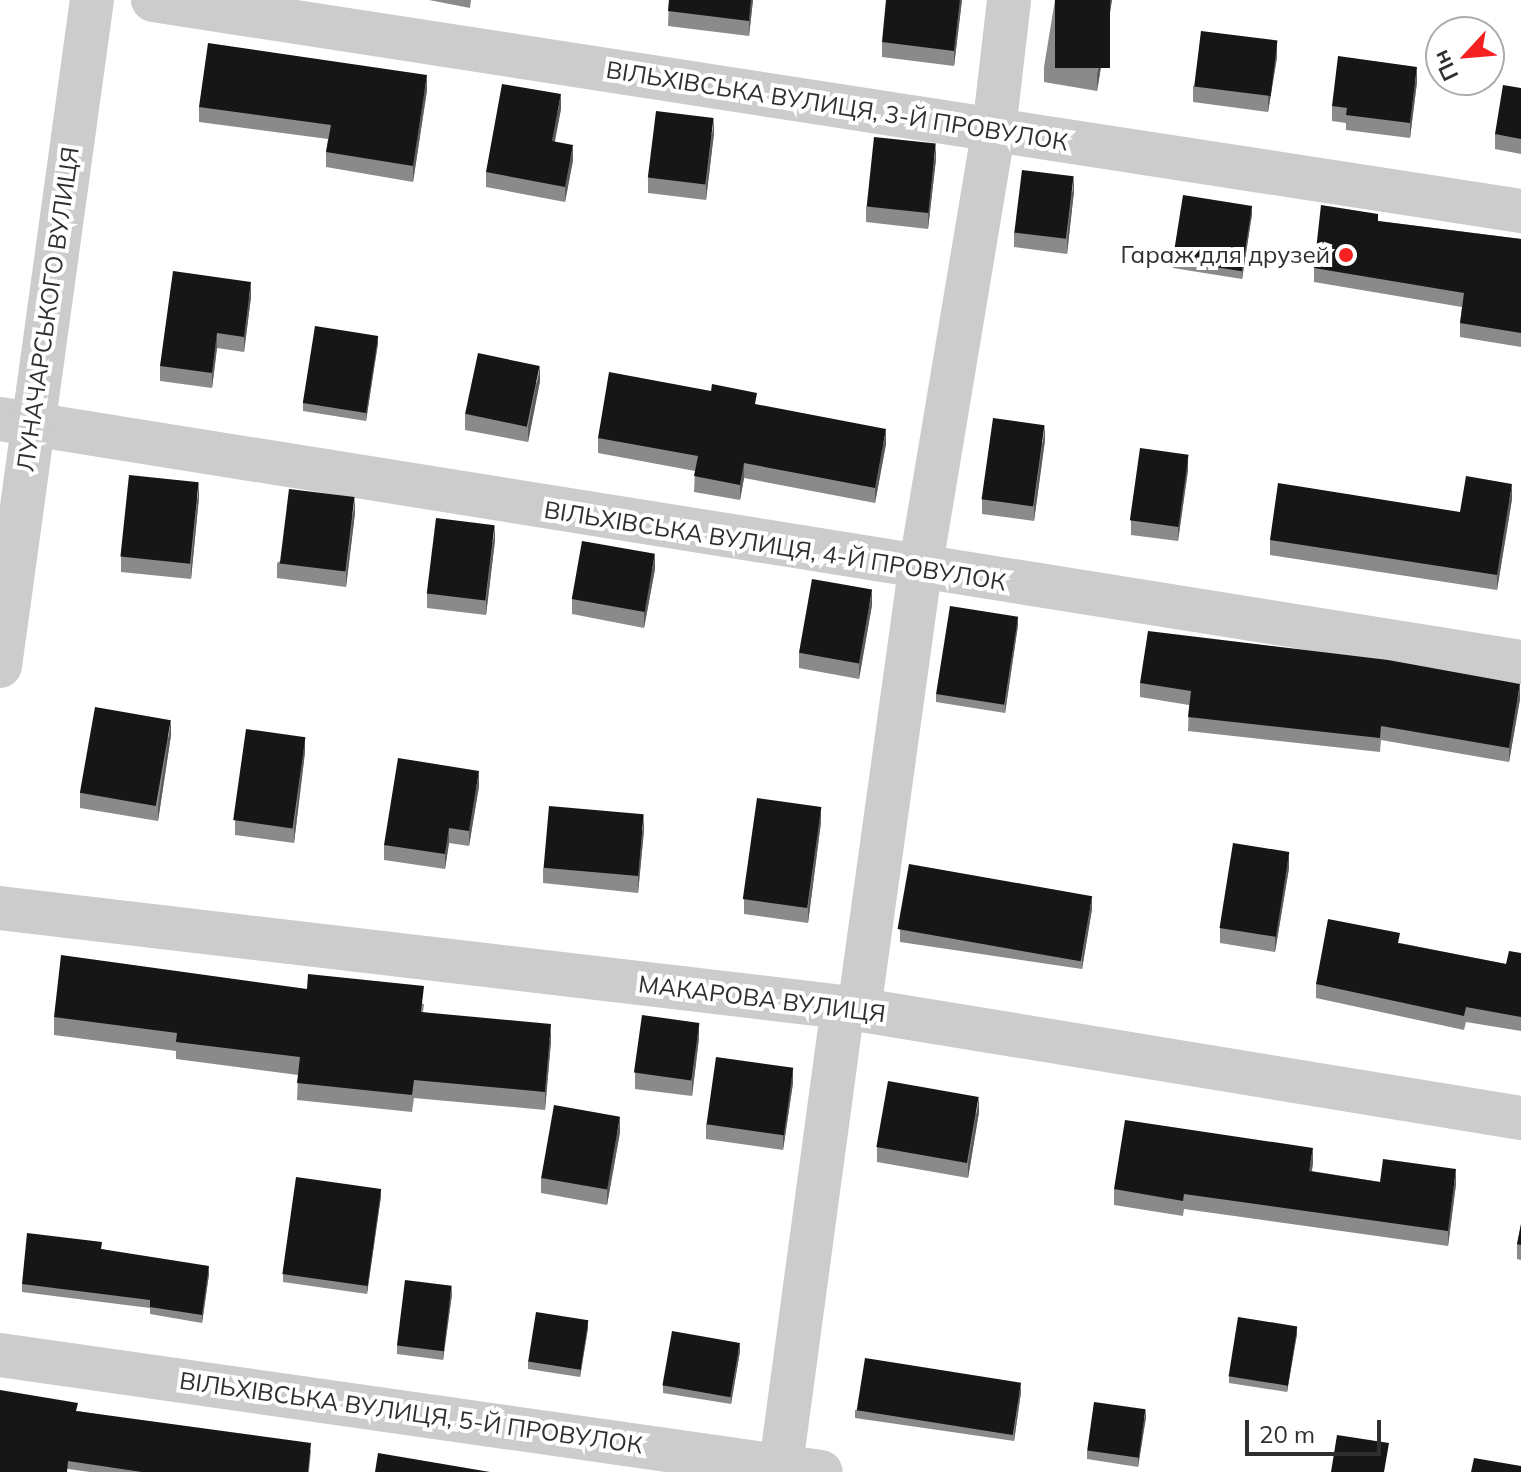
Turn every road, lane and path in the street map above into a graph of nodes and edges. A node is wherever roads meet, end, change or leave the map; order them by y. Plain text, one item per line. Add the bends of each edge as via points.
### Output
1 (92, 0) edge
2 (153, 0) edge
3 (1009, 0) edge
4 (994, 130) junction
5 (1521, 211) edge
6 (15, 422) edge
7 (920, 570) junction
8 (1521, 662) edge
9 (0, 666) edge
10 (0, 908) edge
11 (851, 1008) junction
12 (1521, 1118) edge
13 (0, 1355) edge
14 (794, 1470) edge

1 - 6 street, ЛУНАЧАРСЬКОГО ВУЛИЦЯ
2 - 4 street, ВІЛЬХІВСЬКА ВУЛИЦЯ, 3-Й ПРОВУЛОК
3 - 4 street
4 - 5 street, ВІЛЬХІВСЬКА ВУЛИЦЯ, 3-Й ПРОВУЛОК
4 - 7 street
6 - 7 street, ВІЛЬХІВСЬКА ВУЛИЦЯ, 4-Й ПРОВУЛОК
6 - 9 street, ЛУНАЧАРСЬКОГО ВУЛИЦЯ
7 - 8 street, ВІЛЬХІВСЬКА ВУЛИЦЯ, 4-Й ПРОВУЛОК
7 - 11 street
10 - 11 street, МАКАРОВА ВУЛИЦЯ
11 - 12 street, МАКАРОВА ВУЛИЦЯ
11 - 14 street
13 - 14 street, ВІЛЬХІВСЬКА ВУЛИЦЯ, 5-Й ПРОВУЛОК

